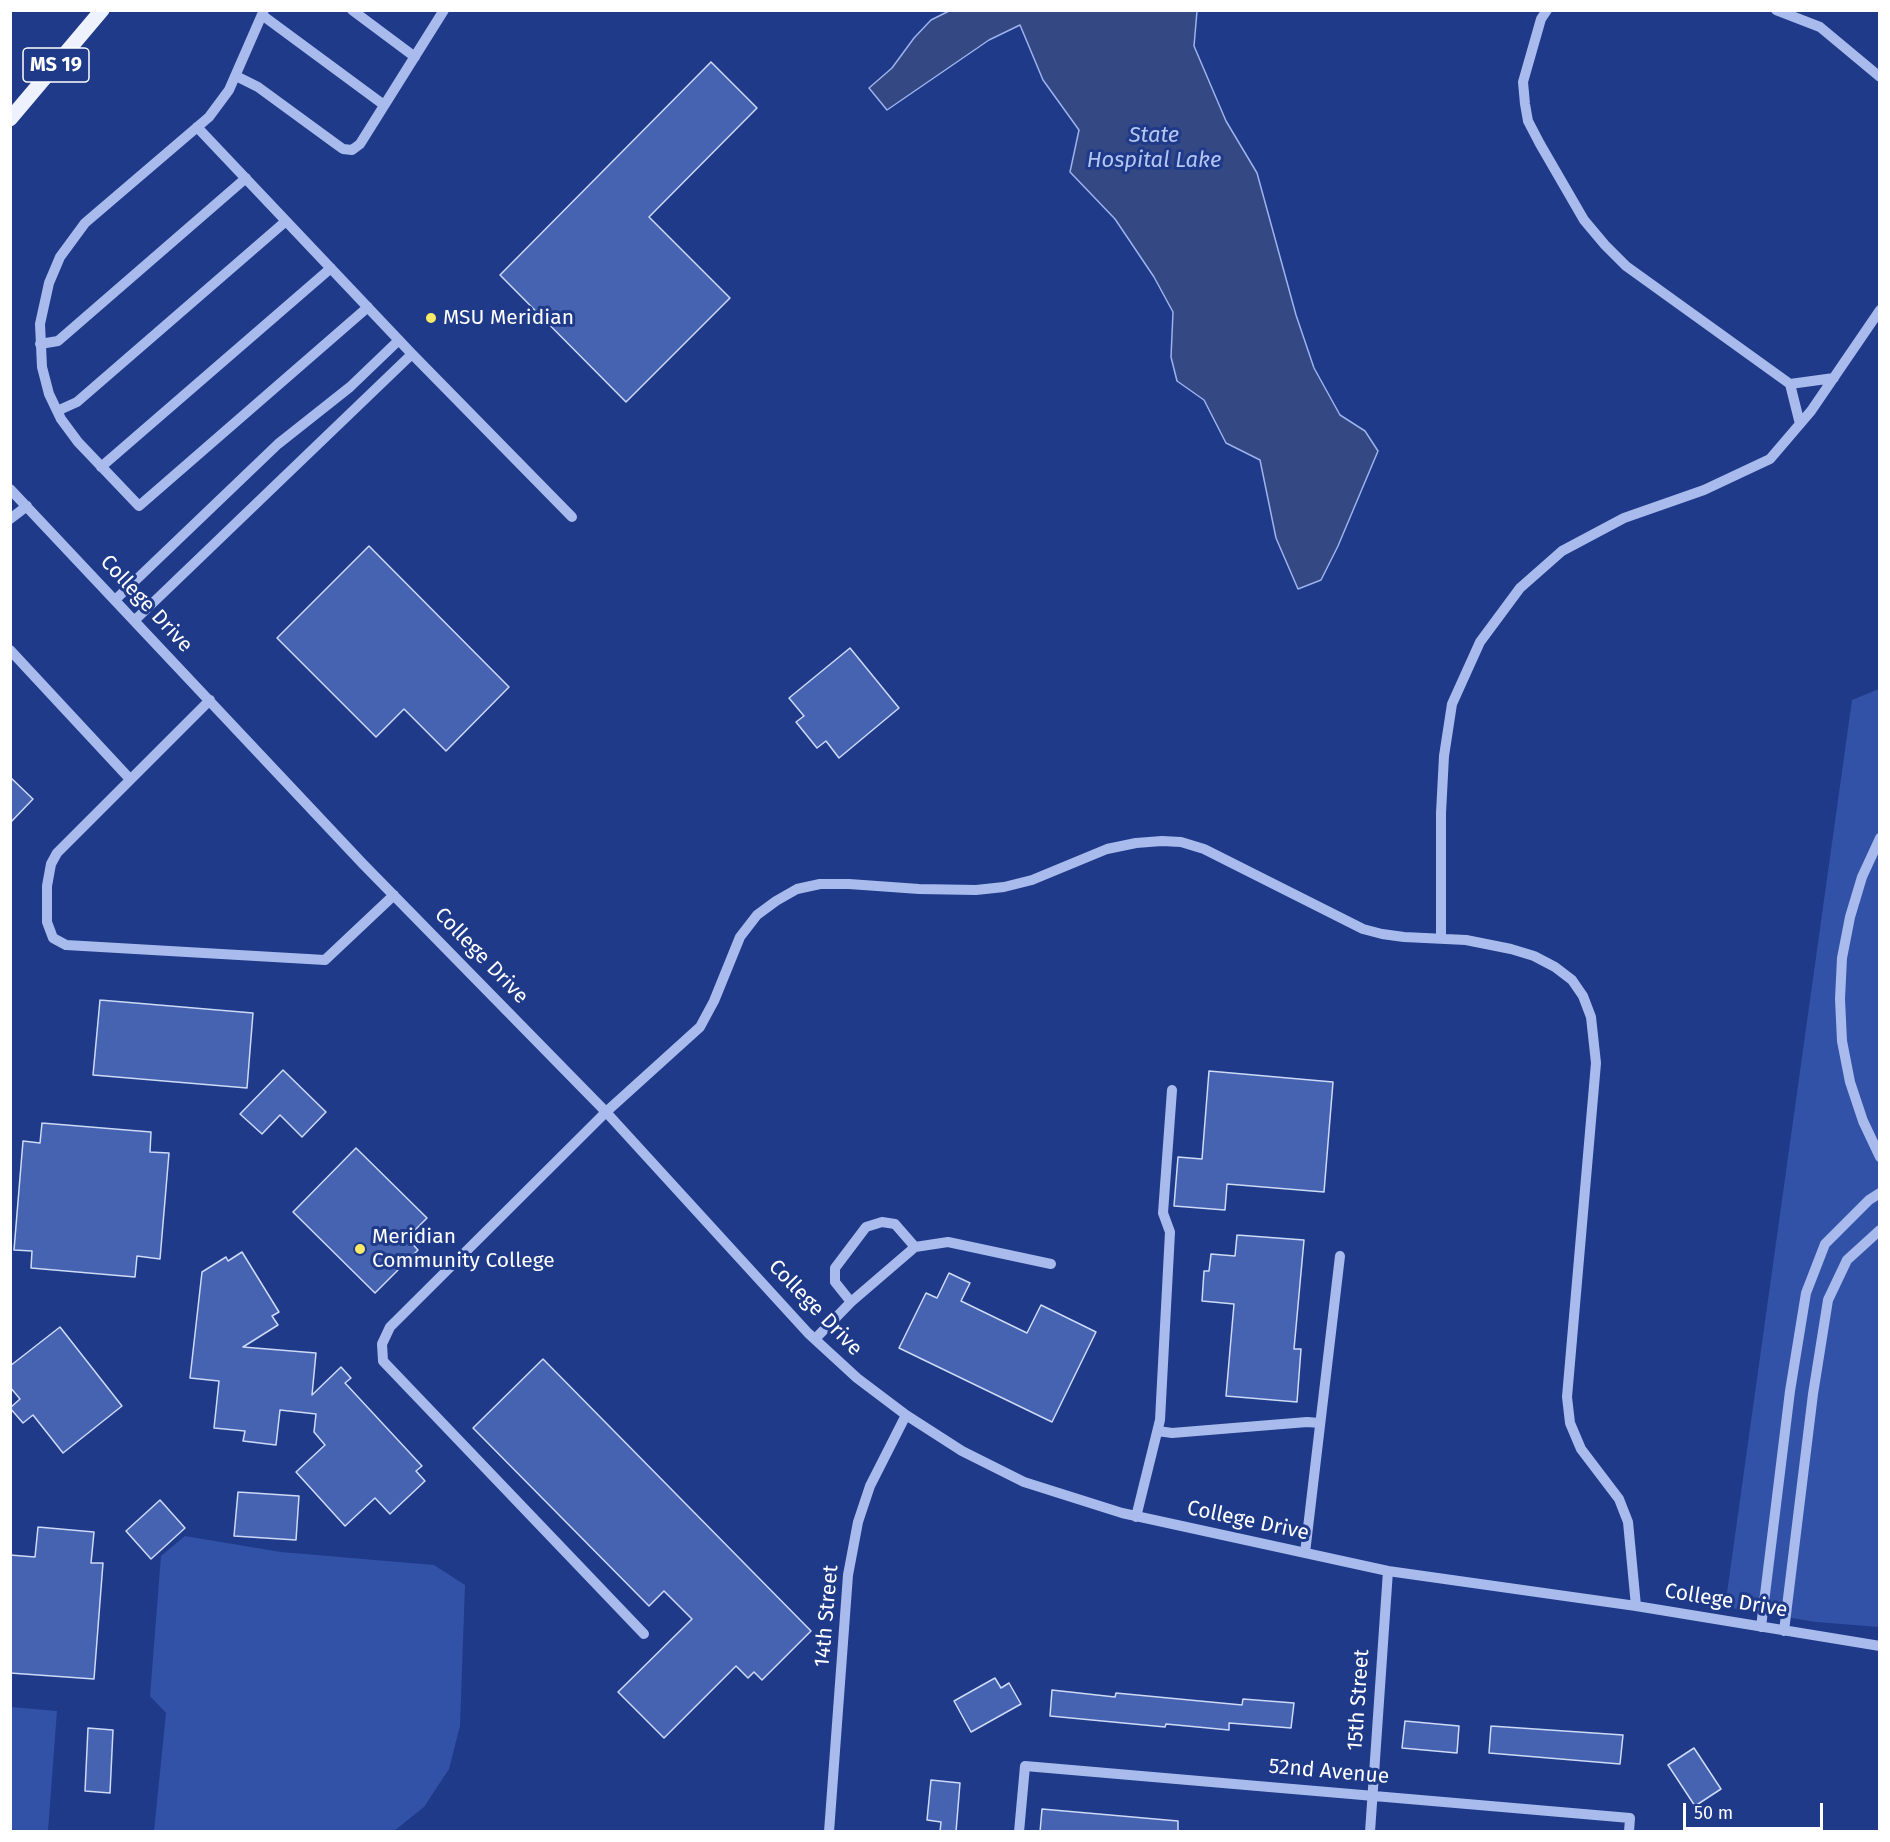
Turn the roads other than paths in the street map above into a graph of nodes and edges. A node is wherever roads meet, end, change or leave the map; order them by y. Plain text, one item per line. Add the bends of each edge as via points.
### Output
1 (102, 10) edge
2 (352, 10) edge
3 (444, 10) edge
4 (1547, 10) edge
5 (1776, 10) edge
6 (263, 13) edge
7 (415, 57) junction
8 (236, 76) junction
9 (1880, 77) edge
10 (384, 105) junction
11 (10, 119) edge
12 (197, 127) junction
13 (246, 178) junction
14 (286, 220) junction
15 (331, 268) junction
16 (368, 307) junction
17 (1880, 310) edge
18 (399, 340) junction
19 (40, 344) junction
20 (412, 354) junction
21 (1834, 378) junction
22 (1790, 384) junction
23 (57, 411) junction
24 (1800, 424) junction
25 (101, 467) junction
26 (10, 489) edge
27 (27, 506) junction
28 (572, 517) dead end
29 (10, 519) edge
30 (115, 600) junction
31 (135, 620) junction
32 (10, 650) edge
33 (210, 700) junction
34 (129, 778) junction
35 (1880, 838) edge
36 (393, 895) junction
37 (1441, 938) junction
38 (1172, 1090) dead end
39 (606, 1112) junction
40 (1880, 1157) edge
41 (1880, 1193) edge
42 (1880, 1230) edge
43 (915, 1247) junction
44 (1340, 1256) dead end
45 (1051, 1264) dead end
46 (851, 1302) junction
47 (815, 1340) junction
48 (906, 1415) junction
49 (1320, 1423) junction
50 (1158, 1431) junction
51 (1136, 1516) junction
52 (1305, 1553) junction
53 (1388, 1571) junction
54 (1636, 1606) junction
55 (1761, 1627) junction
56 (1784, 1631) junction
57 (644, 1634) dead end
58 (1880, 1646) edge
59 (1372, 1796) junction
60 (829, 1832) edge
61 (1018, 1832) edge
62 (1370, 1832) edge
63 (1629, 1832) edge

1 - 11 main road, MS 19
2 - 7 street
3 - 7 street
4 - 22 street via 1522,82 1525,104 1528,121 1584,220 1626,266
5 - 9 street via 1820,27
6 - 8 street
6 - 10 street
7 - 10 street
8 - 10 street via 258,87 343,149 352,150 360,144
8 - 12 street via 209,117
12 - 13 street
12 - 19 street via 85,223 67,245 45,297
13 - 14 street
13 - 19 street via 58,341
14 - 15 street
14 - 23 street via 77,402
15 - 16 street
15 - 25 street
16 - 18 street
16 - 25 street via 140,506
17 - 21 street
18 - 20 street
18 - 30 street via 350,387 278,444
19 - 23 street via 45,380
20 - 28 street
20 - 31 street
21 - 22 street
21 - 24 street
22 - 24 street
23 - 25 street
24 - 37 street via 1770,459 1704,490 1624,518 1562,551 1520,588 1480,642 1452,704 1444,756
26 - 27 street, College Drive
27 - 29 street
27 - 30 street, College Drive
30 - 31 street, College Drive
31 - 33 street, College Drive
32 - 34 street
33 - 34 street
33 - 36 street, College Drive
34 - 36 street via 51,864 47,922 53,938 66,945 325,960
35 - 40 street via 1850,917 1840,999 1842,1041 1850,1082
36 - 39 street, College Drive
37 - 39 street via 1363,929 1204,849 1181,842 1136,843 1107,849 1032,880 1004,887 976,890 820,884 797,889 757,915 740,937 700,1027
37 - 54 street via 1511,949 1556,967 1572,980 1591,1017 1596,1063 1567,1397 1570,1423 1581,1449 1619,1500 1628,1522
38 - 50 street via 1163,1214 1170,1232
39 - 47 street, College Drive
39 - 57 street via 390,1327 382,1353 383,1361
41 - 55 street via 1825,1244 1806,1293
42 - 56 street via 1847,1260 1828,1300
43 - 45 street via 948,1242
43 - 46 street
43 - 46 street via 895,1224 882,1222 866,1227 835,1268 834,1282
44 - 49 street
46 - 47 street
47 - 48 street, College Drive
48 - 51 street, College Drive via 962,1451 1024,1482
48 - 60 street, 14th Street via 870,1486 858,1522 848,1575
49 - 50 street
49 - 52 street
50 - 51 street
51 - 52 street, College Drive
52 - 53 street, College Drive
53 - 54 street, College Drive
53 - 59 street, 15th Street
54 - 55 street, College Drive
55 - 56 street, College Drive
56 - 58 street, College Drive
59 - 61 street, 52nd Avenue via 1025,1766
59 - 62 street, 15th Street
59 - 63 street, 52nd Avenue via 1630,1818

